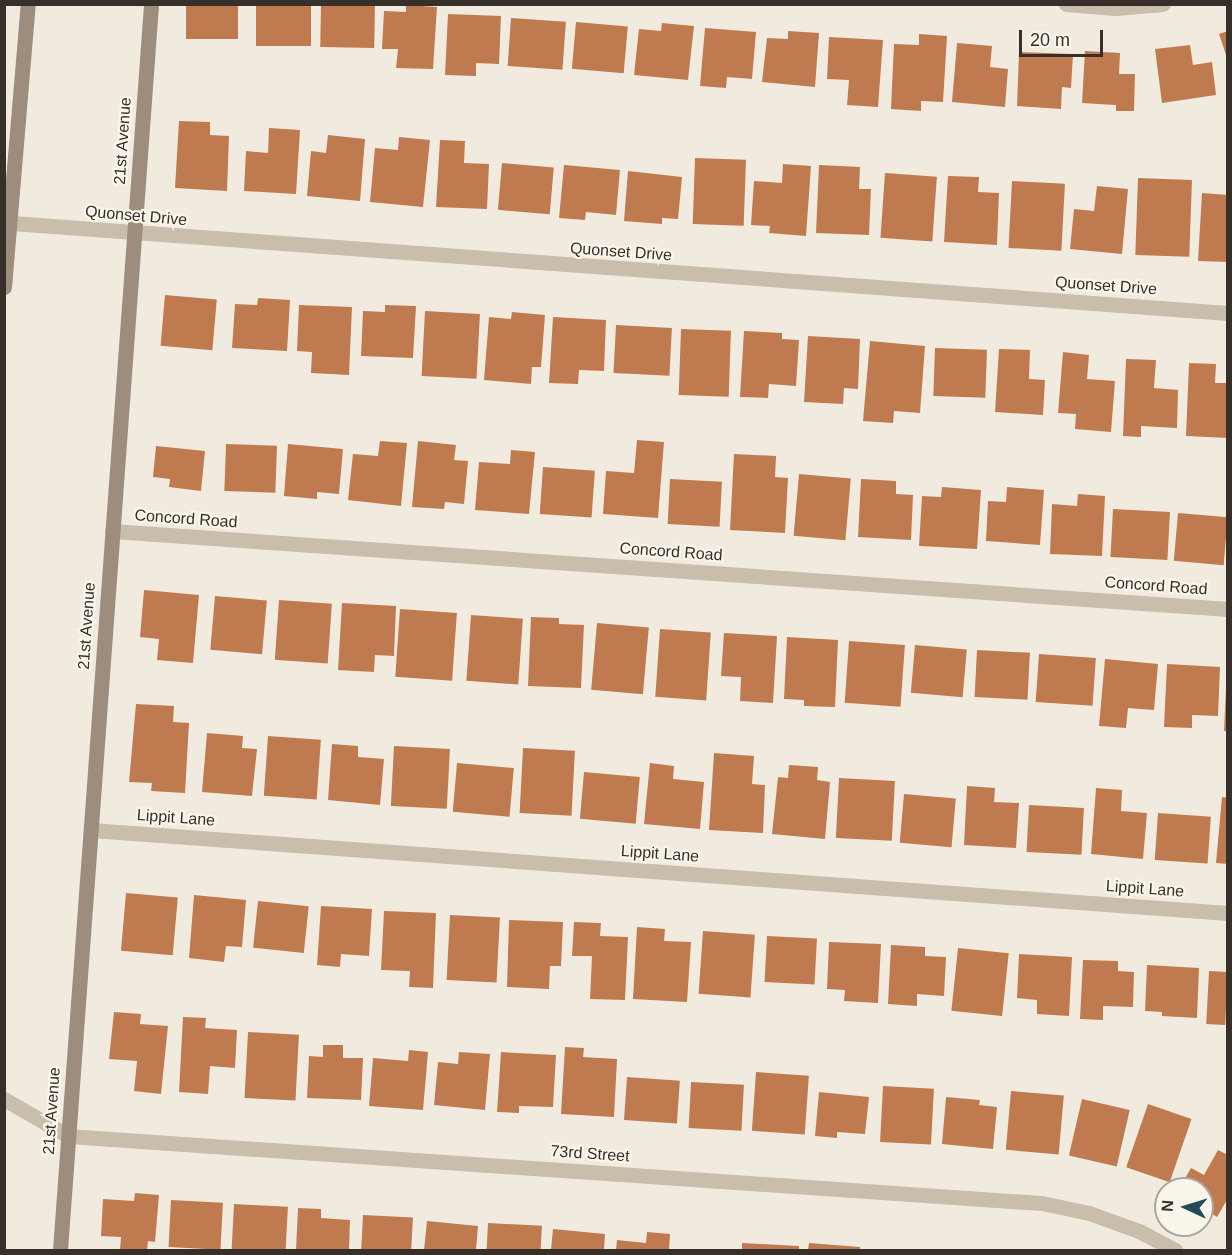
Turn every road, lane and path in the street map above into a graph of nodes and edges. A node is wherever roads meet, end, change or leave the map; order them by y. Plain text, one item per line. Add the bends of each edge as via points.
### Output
1 (28, 4) edge
2 (151, 4) edge
3 (1066, 4) edge
4 (1162, 4) edge
5 (12, 223) junction
6 (134, 235) junction
7 (4, 287) edge
8 (1227, 313) edge
9 (112, 531) junction
10 (1227, 609) edge
11 (91, 830) junction
12 (1227, 913) edge
13 (4, 1099) edge
14 (68, 1136) junction
15 (60, 1251) edge
16 (1175, 1251) edge

1 - 5 street
2 - 6 street, 21st Avenue
3 - 4 street via 1115,8
5 - 6 street, Quonset Drive
5 - 7 street
6 - 8 street, Quonset Drive
6 - 9 street, 21st Avenue
9 - 10 street, Concord Road
9 - 11 street, 21st Avenue
11 - 12 street, Lippit Lane
11 - 14 street, 21st Avenue
13 - 14 street, 73rd Street
14 - 15 street, 21st Avenue
14 - 16 street, 73rd Street via 1042,1203 1099,1216 1139,1231

